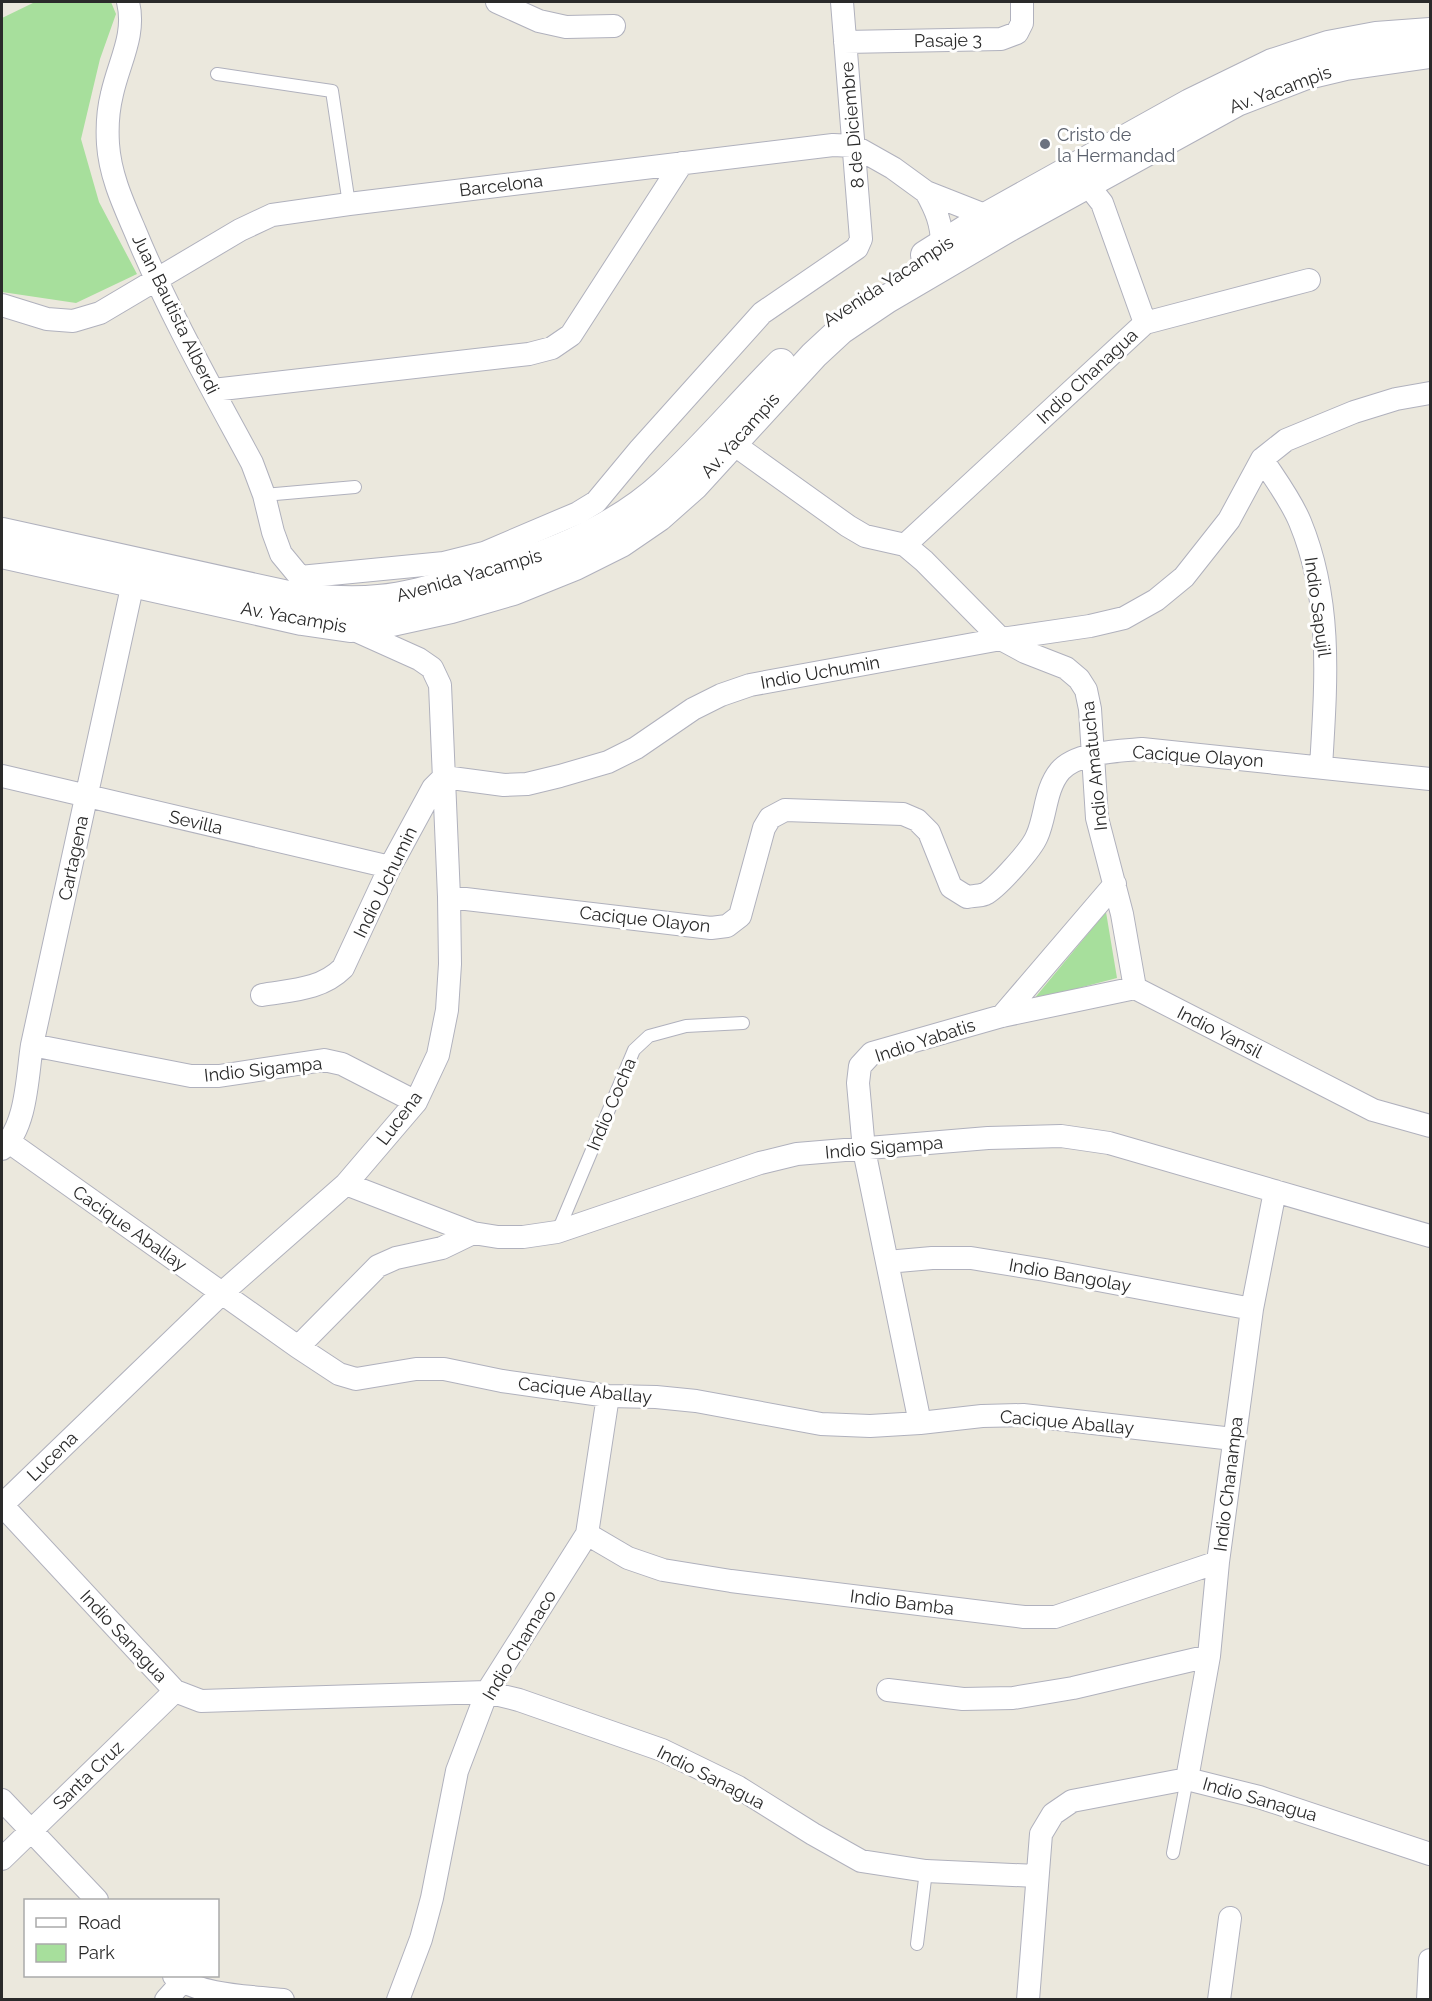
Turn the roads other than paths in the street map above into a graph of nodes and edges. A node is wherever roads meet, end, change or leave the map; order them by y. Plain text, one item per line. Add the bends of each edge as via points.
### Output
1 (130, 2) edge
2 (497, 2) edge
3 (842, 2) edge
4 (1022, 2) edge
5 (1431, 14) edge
6 (614, 26) dead end
7 (1431, 32) edge
8 (845, 42) junction
9 (1431, 54) edge
10 (217, 74) dead end
11 (1190, 103) junction
12 (854, 146) junction
13 (682, 162) junction
14 (1059, 176) junction
15 (1087, 184) junction
16 (926, 192) junction
17 (349, 204) junction
18 (998, 222) junction
19 (942, 245) junction
20 (154, 279) junction
21 (1309, 280) dead end
22 (2, 305) edge
23 (1145, 323) junction
24 (213, 390) junction
25 (1431, 393) edge
26 (732, 443) junction
27 (1262, 459) junction
28 (355, 488) dead end
29 (264, 495) junction
30 (2, 532) edge
31 (905, 545) junction
32 (2, 555) edge
33 (135, 573) junction
34 (299, 587) junction
35 (350, 628) junction
36 (1000, 639) junction
37 (1092, 755) junction
38 (1321, 767) junction
39 (2, 776) edge
40 (444, 777) junction
41 (1431, 779) edge
42 (86, 796) junction
43 (390, 867) junction
44 (1114, 884) junction
45 (449, 897) junction
46 (1135, 988) junction
47 (262, 995) dead end
48 (1002, 1017) junction
49 (743, 1023) dead end
50 (32, 1045) junction
51 (416, 1102) junction
52 (1431, 1126) edge
53 (5, 1145) edge
54 (864, 1150) junction
55 (346, 1184) junction
56 (1275, 1191) junction
57 (557, 1232) junction
58 (473, 1233) junction
59 (1431, 1236) edge
60 (886, 1262) junction
61 (222, 1293) junction
62 (1252, 1309) junction
63 (298, 1347) junction
64 (608, 1396) junction
65 (921, 1423) junction
66 (1233, 1439) junction
67 (2, 1505) edge
68 (586, 1534) junction
69 (1218, 1562) junction
70 (1209, 1656) junction
71 (888, 1690) dead end
72 (175, 1691) junction
73 (487, 1692) junction
74 (1187, 1779) junction
75 (2, 1800) edge
76 (30, 1831) junction
77 (1173, 1853) dead end
78 (1431, 1854) edge
79 (2, 1859) edge
80 (926, 1871) junction
81 (1037, 1876) junction
82 (96, 1899) edge
83 (1230, 1918) dead end
84 (917, 1944) dead end
85 (1431, 1960) edge
86 (178, 1979) edge
87 (166, 2000) edge
88 (283, 2000) edge
89 (398, 2000) edge
90 (1028, 2000) edge
91 (1219, 2000) edge
92 (1428, 2000) edge

1 - 20 street, Juan Bautista Alberdi via 129,43 112,94 108,146 114,181
2 - 6 street via 539,21 566,27
3 - 8 street, 8 de Diciembre
4 - 8 street, Pasaje 3 via 1022,23 1017,33 1001,39
5 - 11 street via 1383,16 1296,38 1230,65
7 - 11 street, Avenida Yacampis via 1328,45 1272,63
8 - 12 street, 8 de Diciembre
9 - 15 street, Av. Yacampis via 1346,66 1295,80 1237,102
10 - 17 lane via 332,91
11 - 14 street, Avenida Yacampis
12 - 13 street, Barcelona
12 - 16 street, Barcelona
12 - 34 street, 8 de Diciembre via 861,239 857,248 762,313 596,501 578,513 483,553
13 - 17 street, Barcelona
13 - 24 street via 571,335 552,348 529,354
14 - 15 street
14 - 18 street, Avenida Yacampis
15 - 18 street, Av. Yacampis
15 - 23 street via 1102,203
16 - 18 street, Barcelona
16 - 19 street via 937,211
17 - 20 street, Barcelona via 272,215
18 - 19 street, Avenida Yacampis
18 - 26 street, Av. Yacampis via 841,330
19 - 34 street, Avenida Yacampis via 843,306 814,330 663,485 585,537 519,564 426,591 337,602
20 - 22 street, Barcelona via 100,313 73,321 47,319
20 - 24 street, Juan Bautista Alberdi
21 - 23 street, Indio Chanagua
23 - 31 street, Indio Chanagua
24 - 29 street, Juan Bautista Alberdi via 252,463
25 - 27 street, Indio Uchumin via 1396,399 1319,425 1286,440
26 - 31 street, Indio Amatucha via 848,526 865,536
26 - 35 street, Av. Yacampis via 694,486 621,543 513,591 451,609
27 - 36 street, Indio Uchumin via 1229,520 1208,549 1184,577 1156,600 1124,618
27 - 38 street, Indio Sapujil via 1299,520 1319,592 1327,672
28 - 29 lane
29 - 34 street, Juan Bautista Alberdi via 281,554
30 - 33 street, Avenida Yacampis
31 - 36 street, Indio Amatucha
32 - 33 street, Av. Yacampis
33 - 34 street, Avenida Yacampis
33 - 35 street, Av. Yacampis via 302,621
33 - 42 street, Cartagena
35 - 40 street, Lucena via 432,668 440,685
36 - 37 street, Indio Amatucha via 1066,668 1079,679 1090,709
36 - 40 street, Indio Uchumin via 750,685 693,709 608,762 527,784
37 - 38 street, Cacique Olayon via 1143,749
37 - 44 street, Indio Amatucha via 1097,818
37 - 45 street, Cacique Olayon via 1060,771 1037,837 1024,857 985,894 967,897 951,887 929,832 917,820 903,814 786,810 770,818 764,828 740,916 727,926 711,928
38 - 41 street, Cacique Olayon
39 - 42 street, Sevilla
40 - 43 street, Indio Uchumin via 433,788
40 - 45 street, Lucena
42 - 43 street, Sevilla
42 - 50 street, Cartagena
43 - 47 street, Indio Uchumin via 344,968 334,978 314,987
44 - 46 street, Indio Amatucha
44 - 48 street
45 - 51 street, Lucena via 447,1010 438,1055
46 - 48 street
46 - 52 street, Indio Yansil via 1373,1110
48 - 54 street, Indio Yabatis via 872,1053 860,1066 858,1083
49 - 57 lane, Indio Cocha via 686,1026 649,1036 634,1050
50 - 51 street, Indio Sigampa via 191,1076 219,1076 324,1060 342,1064
50 - 53 street, Cartagena via 19,1124
51 - 55 street, Lucena
53 - 61 street, Cacique Aballay
54 - 56 street, Indio Sigampa via 988,1138 1061,1136 1109,1143
54 - 57 street, Indio Sigampa via 797,1154 760,1163
54 - 60 street, Indio Yabatis
55 - 58 street, Indio Sigampa
55 - 61 street, Lucena
56 - 59 street, Indio Sigampa
56 - 62 street, Indio Chanampa
57 - 58 street, Indio Sigampa via 498,1238
58 - 63 street via 442,1248 378,1266
60 - 62 street, Indio Bangolay via 971,1258
60 - 65 street, Indio Yabatis
61 - 63 street, Cacique Aballay
61 - 67 street, Lucena
62 - 66 street, Indio Chanampa
63 - 64 street, Cacique Aballay via 339,1374 356,1379 416,1369 444,1369
64 - 65 street, Cacique Aballay via 696,1401 821,1424
64 - 68 street, Indio Chamaco
65 - 66 street, Cacique Aballay via 1023,1415
66 - 69 street, Indio Chanampa
67 - 72 street, Indio Sanagua
68 - 69 street, Indio Bamba via 628,1558 663,1570 1024,1617 1055,1617
68 - 73 street, Indio Chamaco
69 - 70 street, Indio Chanampa
70 - 71 street via 1012,1698 963,1699
70 - 74 street, Indio Chanampa
72 - 73 street, Indio Sanagua via 201,1701
72 - 76 street, Santa Cruz
73 - 80 street, Indio Sanagua via 662,1750 738,1787 861,1861
73 - 89 street, Indio Chamaco via 457,1771 432,1898
74 - 77 lane
74 - 78 street, Indio Sanagua via 1259,1797
74 - 81 street, Indio Sanagua via 1072,1802 1062,1808 1053,1814 1041,1834
75 - 76 street
76 - 79 street, Santa Cruz
76 - 82 street
80 - 81 street, Indio Sanagua
80 - 84 lane
81 - 90 street
83 - 91 street
85 - 92 street
86 - 87 street
86 - 88 street via 212,1991

